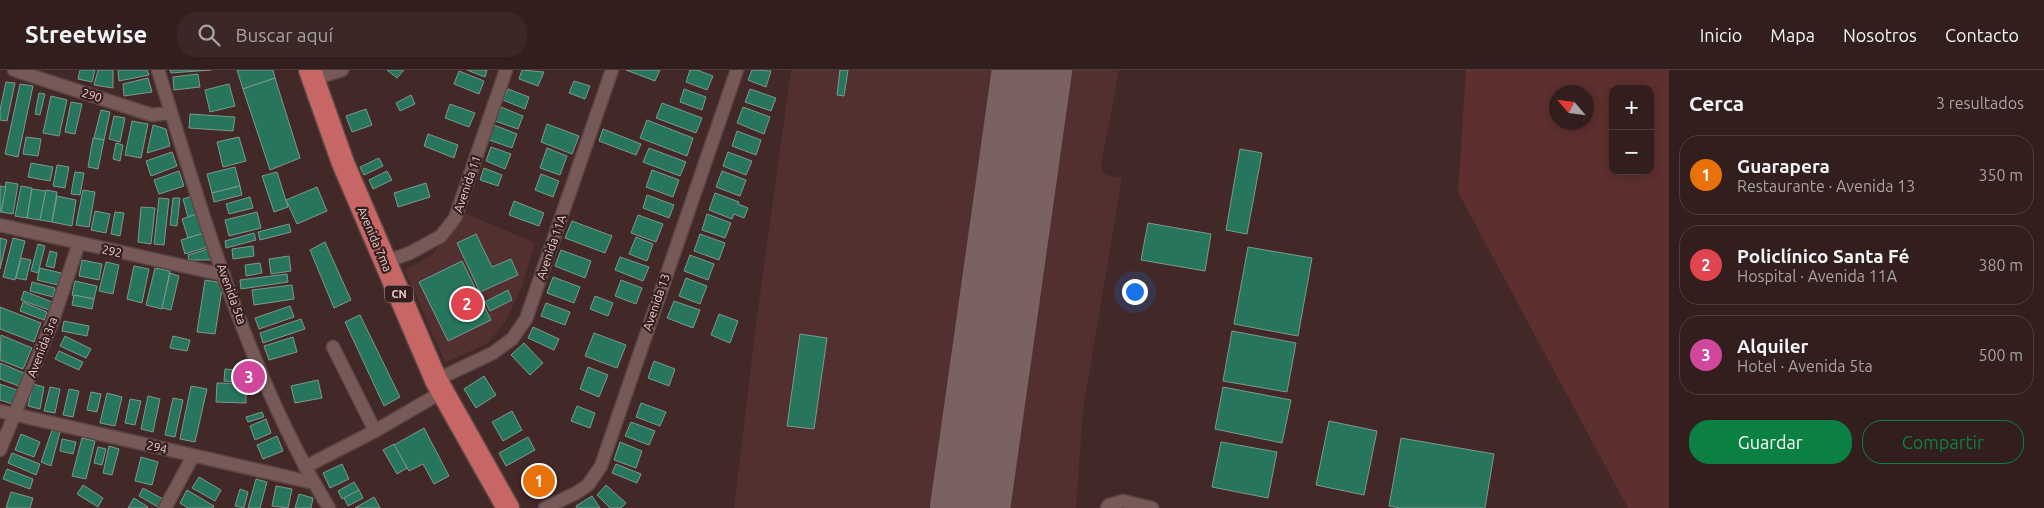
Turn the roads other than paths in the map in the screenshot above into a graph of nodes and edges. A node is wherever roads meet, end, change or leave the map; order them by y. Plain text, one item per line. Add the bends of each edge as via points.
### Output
1 (14, 70) edge
2 (158, 70) edge
3 (342, 70) edge
4 (506, 70) edge
5 (612, 70) edge
6 (737, 70) edge
7 (311, 75) edge
8 (171, 113) junction
9 (0, 225) edge
10 (79, 243) junction
11 (385, 262) junction
12 (224, 275) junction
13 (333, 347) dead end
14 (439, 386) junction
15 (0, 411) edge
16 (15, 415) junction
17 (375, 431) junction
18 (0, 450) edge
19 (193, 456) junction
20 (305, 467) junction
21 (314, 483) junction
22 (165, 508) edge
23 (329, 508) edge
24 (508, 508) edge
25 (545, 508) edge
26 (1107, 508) edge
27 (1152, 508) edge

1 - 8 street, 290 via 152,115
2 - 8 street, Avenida 5ta
3 - 7 street
4 - 11 street, Avenida 11 via 455,218 441,236
5 - 14 street, Avenida 11A via 526,319 512,340
6 - 25 street, Avenida 13 via 601,466 588,485
7 - 11 highway, Avenida 7ma / CN via 343,163
8 - 12 street, Avenida 5ta
9 - 10 street, 292
10 - 12 street, 292
10 - 16 street, Avenida 3ra
11 - 14 highway, Avenida 7ma / CN
12 - 20 street, Avenida 5ta via 270,395
13 - 17 street
14 - 17 street
14 - 24 highway, Avenida 7ma / CN
15 - 16 street, 294
16 - 18 street, Avenida 3ra
16 - 19 street, 294
17 - 20 street
19 - 21 street, 294
19 - 22 street
20 - 21 street, Avenida 5ta
21 - 23 street, Avenida 5ta
26 - 27 street via 1123,501

